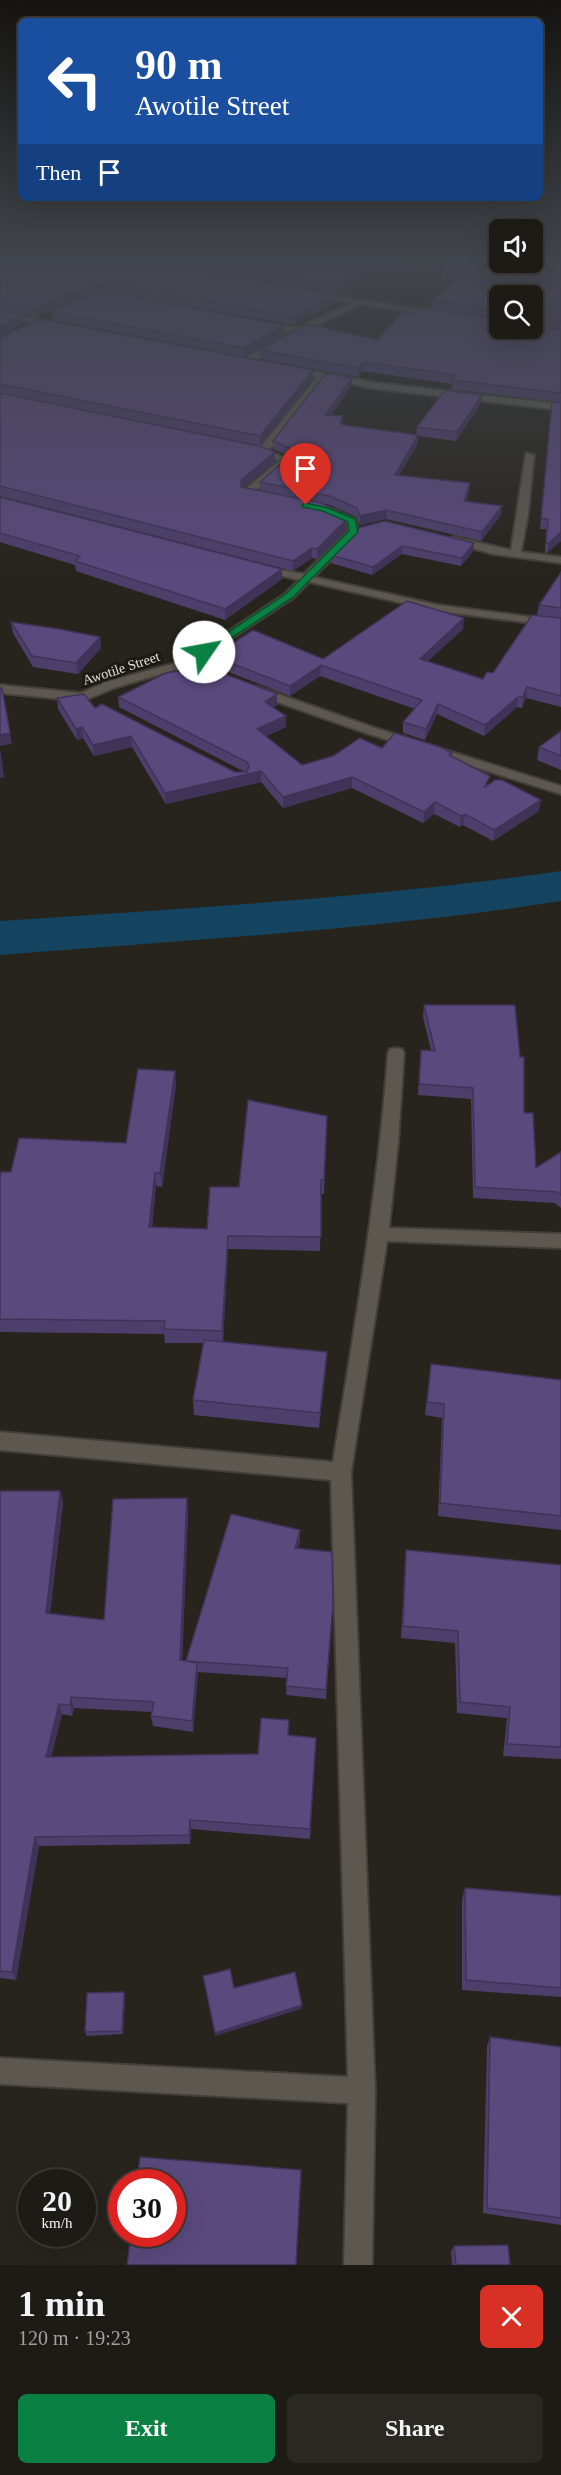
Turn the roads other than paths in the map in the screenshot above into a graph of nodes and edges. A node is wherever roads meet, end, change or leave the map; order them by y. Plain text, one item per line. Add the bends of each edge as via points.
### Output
1 (279, 368) edge
2 (323, 375) junction
3 (561, 406) edge
4 (240, 446) edge
5 (263, 451) junction
6 (529, 455) dead end
7 (270, 497) edge
8 (314, 507) edge
9 (441, 536) edge
10 (515, 554) junction
11 (561, 560) edge
12 (248, 564) edge
13 (305, 580) junction
14 (561, 624) edge
15 (248, 687) edge
16 (0, 689) edge
17 (561, 790) edge
18 (396, 1053) dead end
19 (379, 1234) junction
20 (561, 1241) edge
21 (0, 1441) edge
22 (341, 1472) junction
23 (0, 2071) edge
24 (362, 2091) junction
25 (358, 2265) edge

1 - 2 street
2 - 3 street via 377,386
2 - 5 street
4 - 5 street
5 - 7 street via 286,460 248,493
6 - 10 street
8 - 13 street, Awotile Street via 352,521 358,530
9 - 10 street
10 - 11 street
12 - 13 street
13 - 14 street via 438,608
13 - 16 street, Awotile Street via 289,596 192,665 110,685 88,700
15 - 17 street
18 - 19 street
19 - 20 street
19 - 22 street
21 - 22 street
22 - 24 street
23 - 24 street
24 - 25 street

